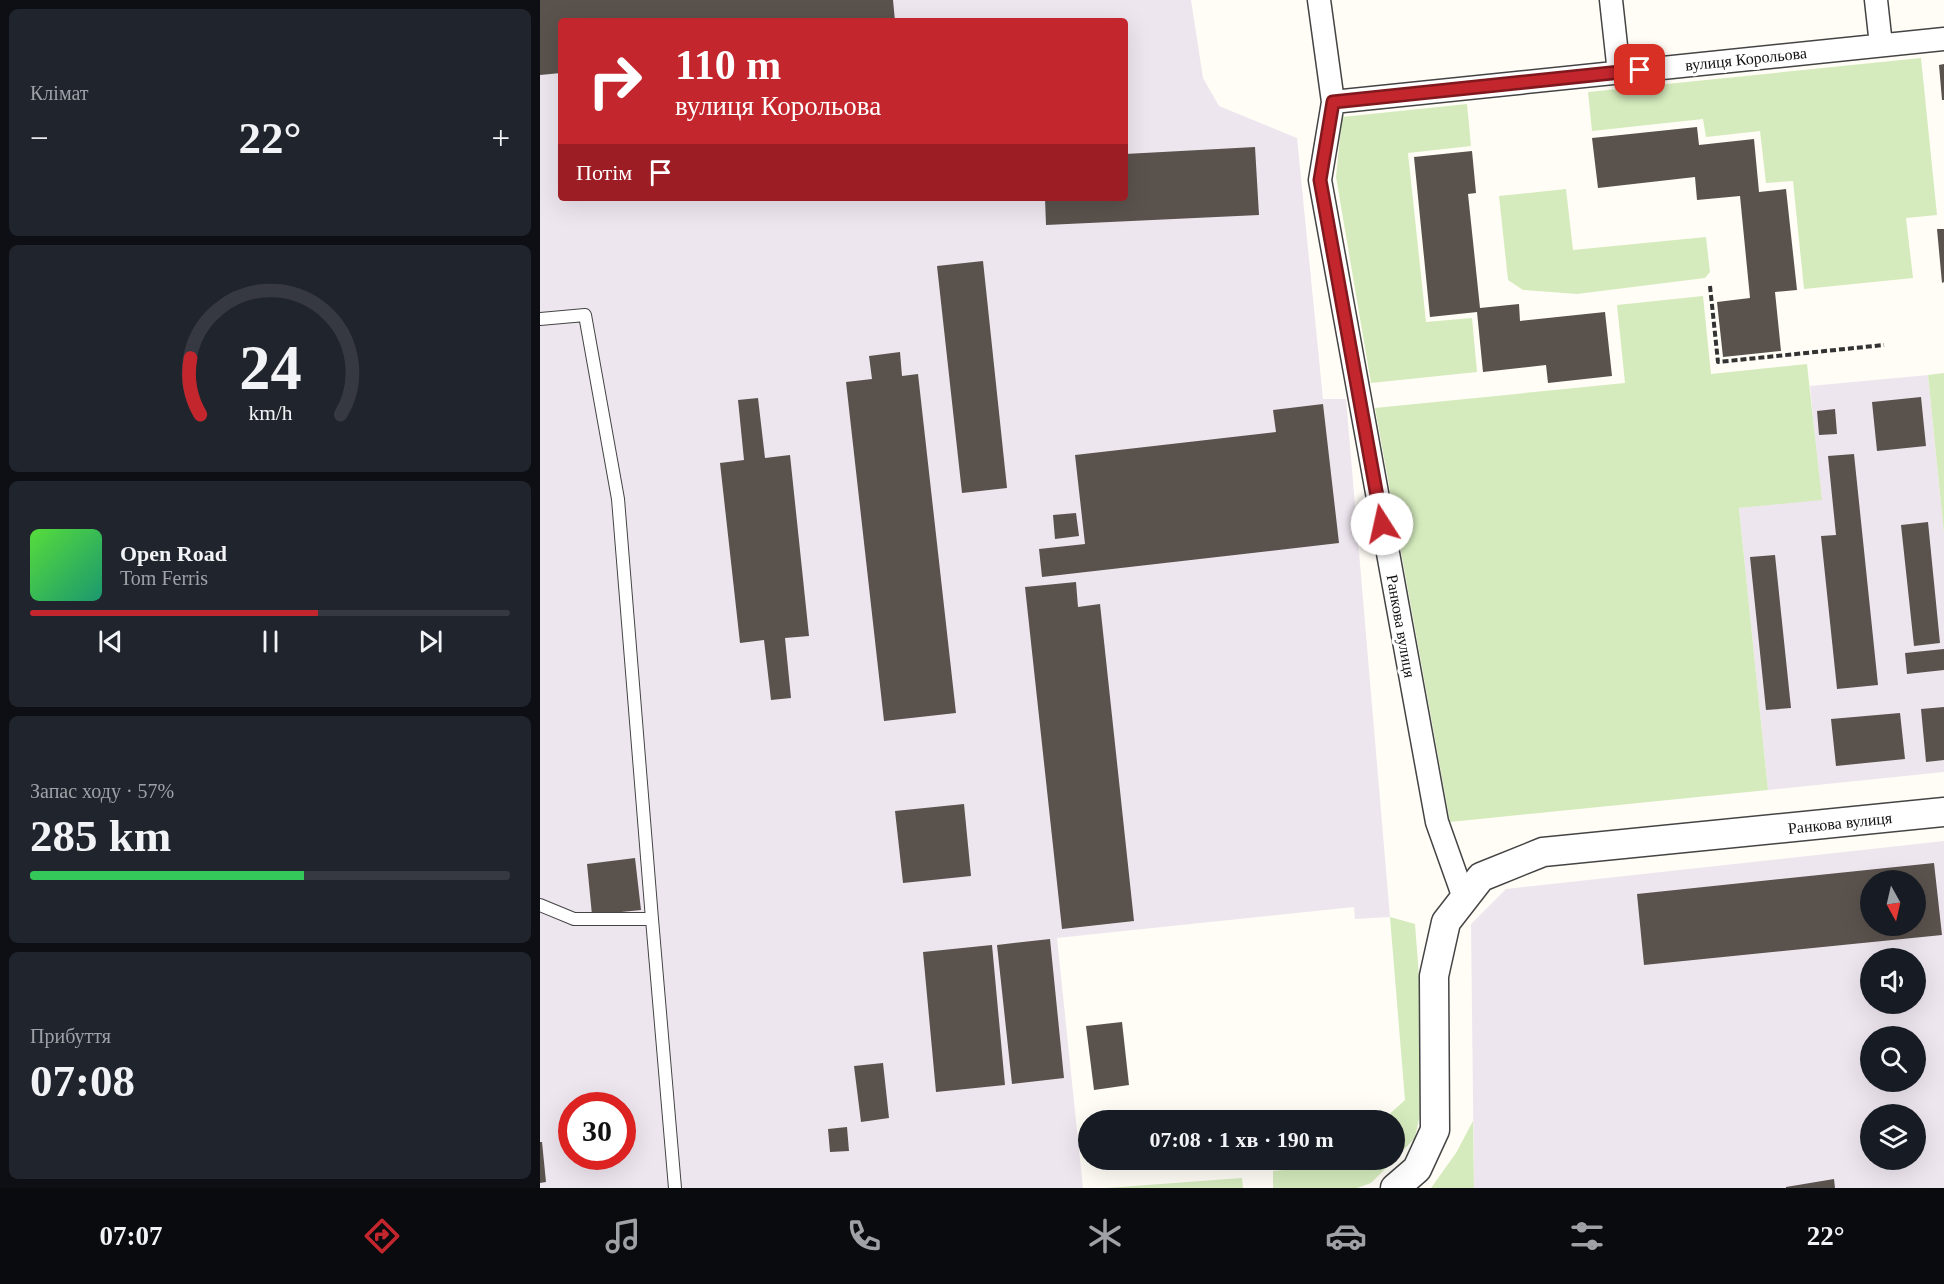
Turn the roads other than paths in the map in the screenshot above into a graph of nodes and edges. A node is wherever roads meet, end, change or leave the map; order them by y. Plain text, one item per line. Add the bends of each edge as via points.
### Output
1 (1319, 0) edge
2 (1611, 0) edge
3 (1876, 0) edge
4 (1944, 39) edge
5 (1881, 45) junction
6 (1618, 73) junction
7 (1333, 102) junction
8 (540, 318) edge
9 (1944, 813) edge
10 (1464, 898) junction
11 (540, 905) edge
12 (652, 919) junction
13 (675, 1188) edge
14 (1395, 1188) edge

1 - 7 street, Ранкова вулиця
2 - 6 street
3 - 5 street
4 - 5 street, вулиця Корольова
5 - 6 street, вулиця Корольова
6 - 7 street, вулиця Корольова
7 - 10 street, Ранкова вулиця via 1320,180 1437,822
8 - 12 lane via 585,315 618,499
9 - 10 street, Ранкова вулиця via 1543,852 1481,877
10 - 14 street, Ранкова вулиця via 1446,922 1434,976 1435,1130 1417,1169
11 - 12 lane via 574,919
12 - 13 lane

